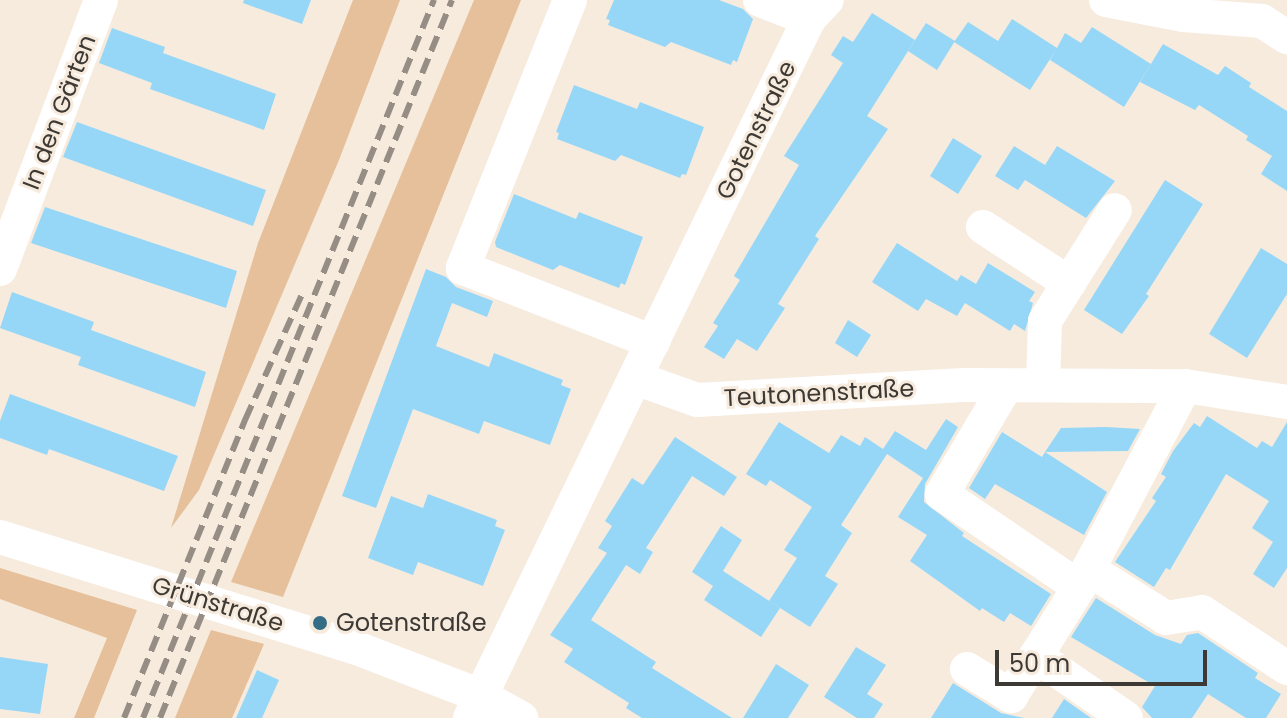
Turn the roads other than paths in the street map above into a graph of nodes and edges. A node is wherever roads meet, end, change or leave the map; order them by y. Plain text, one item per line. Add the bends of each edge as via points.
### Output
1 (101, 0) edge
2 (570, 0) edge
3 (760, 0) edge
4 (1106, 0) edge
5 (818, 10) edge
6 (1287, 37) edge
7 (1115, 210) dead end
8 (983, 227) dead end
9 (0, 269) edge
10 (1069, 283) junction
11 (653, 342) junction
12 (635, 378) junction
13 (1043, 385) junction
14 (1006, 386) junction
15 (1185, 386) junction
16 (1287, 402) edge
17 (0, 537) edge
18 (1084, 578) junction
19 (1036, 656) junction
20 (1287, 668) edge
21 (967, 669) dead end
22 (476, 707) edge
23 (521, 718) edge
24 (1126, 718) edge

1 - 9 street, In den Gärten
2 - 11 street via 463,268
3 - 5 street
4 - 6 street via 1184,15 1262,21
5 - 11 street, Gotenstraße
7 - 10 street
8 - 10 street
10 - 13 street via 1045,321
11 - 12 street, Gotenstraße
12 - 14 street, Teutonenstraße via 697,400
12 - 22 street, Gotenstraße
13 - 14 street, Teutonenstraße
13 - 15 street, Teutonenstraße
14 - 18 street via 942,494
15 - 16 street, Teutonenstraße
15 - 18 street
17 - 22 street, Grünstraße via 315,633
18 - 19 street
18 - 20 street via 1166,618 1202,612
19 - 21 street via 1011,696
19 - 24 street
22 - 23 street, Grünstraße

